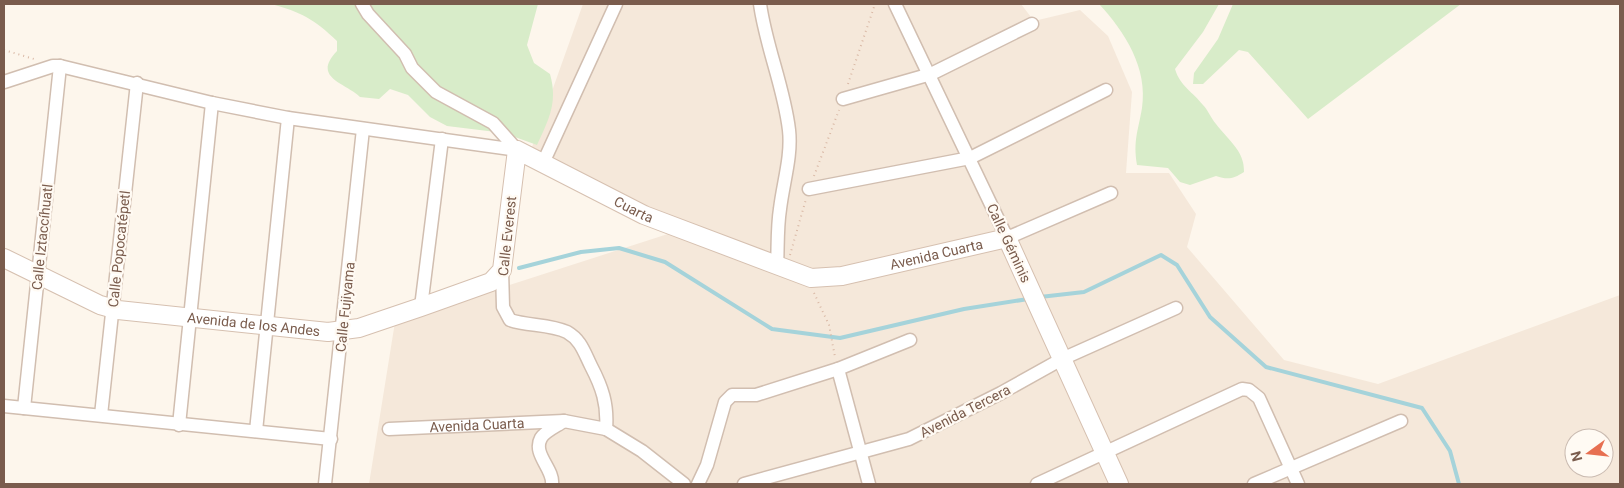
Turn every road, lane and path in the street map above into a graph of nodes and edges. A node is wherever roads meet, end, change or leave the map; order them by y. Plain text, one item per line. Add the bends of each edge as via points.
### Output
1 (362, 4) edge
2 (616, 4) edge
3 (760, 4) edge
4 (875, 4) edge
5 (895, 4) edge
6 (1032, 24) dead end
7 (4, 50) edge
8 (56, 66) junction
9 (931, 74) junction
10 (4, 82) edge
11 (137, 83) junction
12 (1106, 90) dead end
13 (843, 99) junction
14 (212, 103) junction
15 (288, 118) junction
16 (363, 129) junction
17 (442, 139) junction
18 (517, 150) junction
19 (970, 158) junction
20 (543, 163) junction
21 (809, 189) junction
22 (1111, 193) dead end
23 (1007, 238) junction
24 (4, 258) edge
25 (756, 260) joint
26 (782, 268) junction
27 (502, 270) junction
28 (38, 275) junction
29 (811, 278) junction
30 (421, 307) junction
31 (1176, 308) dead end
32 (112, 309) junction
33 (190, 317) junction
34 (266, 326) junction
35 (343, 332) junction
36 (910, 340) dead end
37 (832, 344) dead end
38 (1062, 359) junction
39 (838, 369) junction
40 (4, 406) edge
41 (24, 408) junction
42 (101, 415) junction
43 (564, 421) junction
44 (1401, 421) dead end
45 (179, 425) junction
46 (389, 429) dead end
47 (606, 429) junction
48 (256, 431) junction
49 (331, 440) junction
50 (862, 453) junction
51 (1106, 453) junction
52 (1291, 469) junction
53 (775, 481) edge
54 (326, 484) edge
55 (552, 484) edge
56 (684, 484) edge
57 (698, 484) edge
58 (744, 484) edge
59 (869, 484) edge
60 (1037, 484) edge
61 (1120, 484) edge
62 (1254, 484) edge
63 (1298, 484) edge

1 - 18 street via 405,54 412,68 436,92 493,123
2 - 20 street
3 - 26 street via 789,130 789,153 779,211
4 - 13 path
5 - 9 street, Calle Géminis
6 - 9 street
7 - 8 path
8 - 10 street
8 - 11 street
8 - 28 street, Calle Iztaccíhuatl
9 - 13 street
9 - 19 street, Calle Géminis
11 - 14 street
11 - 32 street, Calle Popocatépetl
12 - 19 street
13 - 21 path
14 - 15 street
14 - 33 street
15 - 16 street
15 - 34 street
16 - 17 street
16 - 35 street, Calle Fujiyama
17 - 18 street
17 - 30 street
18 - 20 street, Cuarta
18 - 27 street, Calle Everest
19 - 21 street
19 - 23 street, Calle Géminis
20 - 25 street, Cuarta via 644,216
21 - 26 path
22 - 23 street, Avenida Cuarta
23 - 29 street, Avenida Cuarta via 842,276
23 - 38 street, Calle Géminis
24 - 28 street, Avenida de los Andes
25 - 26 street, Avenida Cuarta
26 - 29 street, Avenida Cuarta
27 - 30 street, Avenida de los Andes via 491,282
27 - 47 street, Calle Everest via 503,307 510,320 565,331 578,340 599,379 605,398 608,412
28 - 32 street, Avenida de los Andes
28 - 41 street, Calle Iztaccíhuatl
29 - 37 path via 814,293 829,325
30 - 35 street, Avenida de los Andes
31 - 38 street, Avenida Tercera
32 - 33 street, Avenida de los Andes
32 - 42 street, Calle Popocatépetl
33 - 34 street, Avenida de los Andes
33 - 45 street
34 - 35 street, Avenida de los Andes
34 - 48 street
35 - 49 street, Calle Fujiyama
36 - 39 street
38 - 50 street, Avenida Tercera via 909,439
38 - 51 street, Calle Géminis
39 - 50 street
39 - 57 street via 756,395 732,394 725,402 707,466
40 - 41 street
41 - 42 street
42 - 45 street
43 - 46 street, Avenida Cuarta
43 - 47 street, Avenida Cuarta
43 - 55 street via 542,437 539,444
44 - 52 street
45 - 48 street
47 - 56 street via 642,451
48 - 49 street
49 - 54 street, Calle Fujiyama
50 - 53 street, Avenida Tercera
50 - 59 street
51 - 52 street via 1242,389 1259,398
51 - 60 street
51 - 61 street, Calle Géminis
52 - 62 street
52 - 63 street
53 - 58 street, Avenida Tercera

